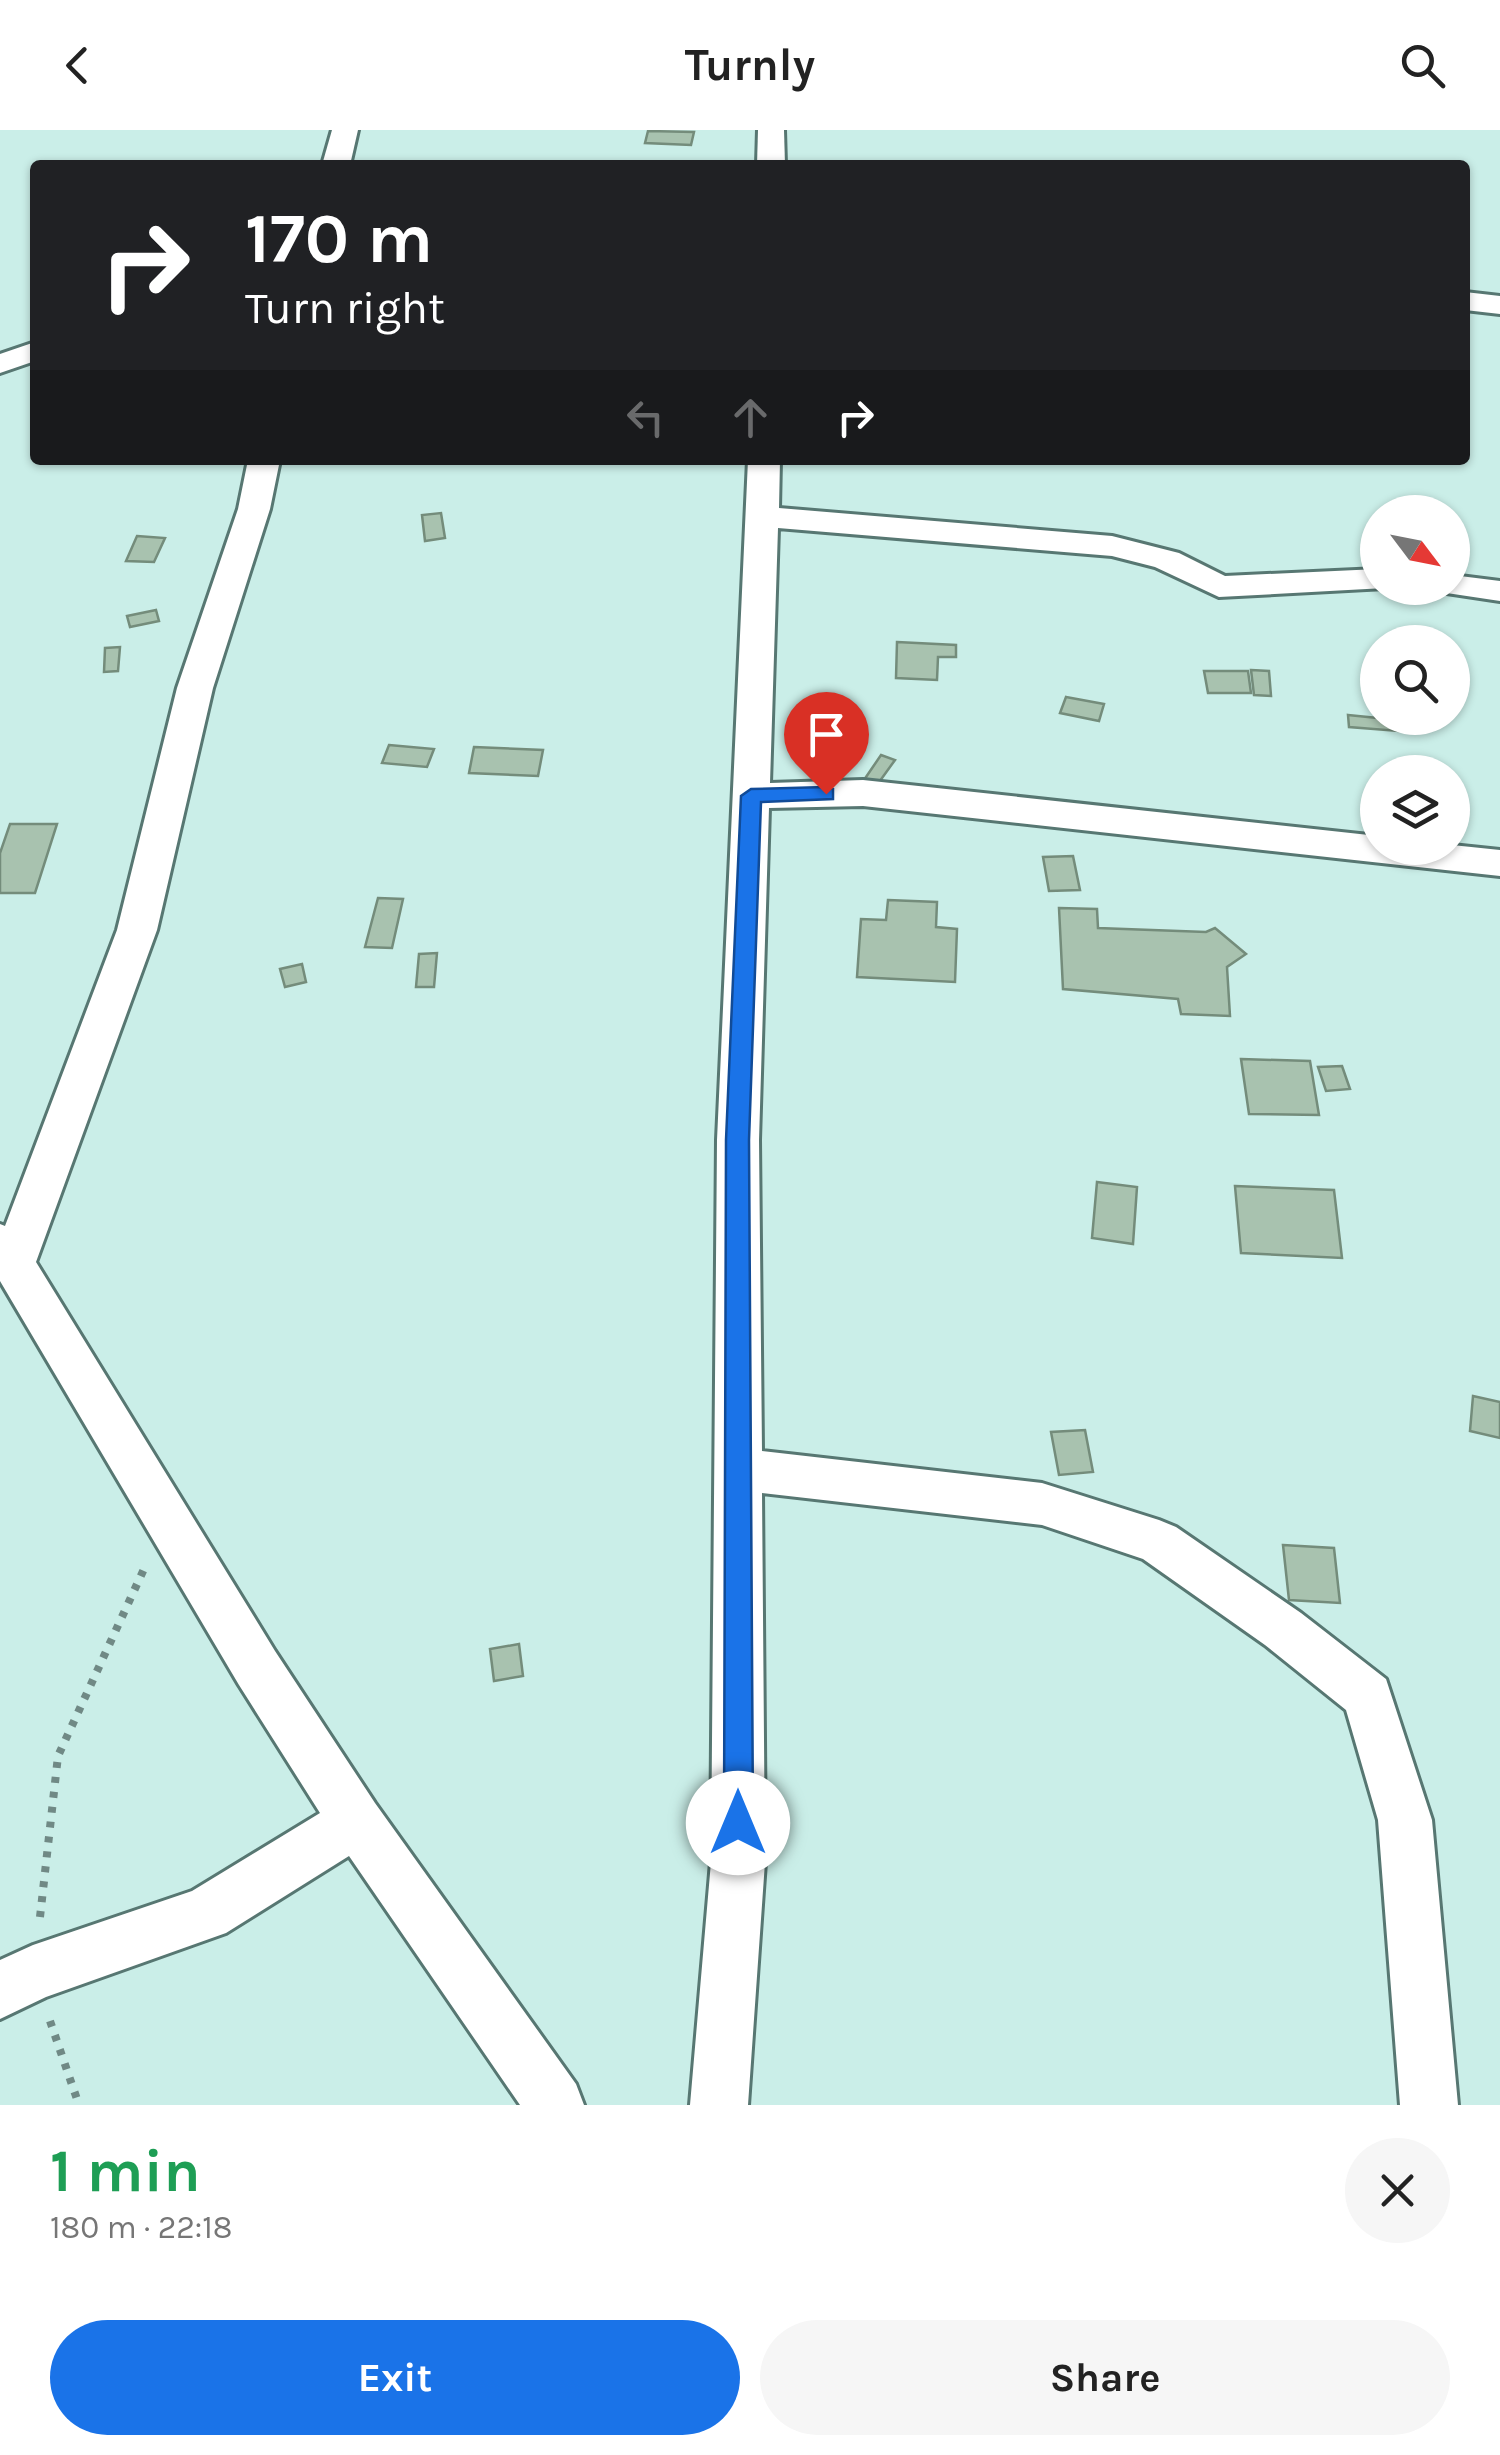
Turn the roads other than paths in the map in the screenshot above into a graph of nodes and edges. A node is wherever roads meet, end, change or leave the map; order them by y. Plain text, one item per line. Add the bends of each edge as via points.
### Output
1 (346, 130) edge
2 (771, 130) edge
3 (337, 160) edge
4 (771, 160) edge
5 (1470, 302) edge
6 (1500, 305) edge
7 (30, 352) edge
8 (0, 364) edge
9 (263, 465) edge
10 (764, 465) edge
11 (762, 517) junction
12 (1360, 580) edge
13 (1470, 588) edge
14 (1500, 591) edge
15 (751, 796) junction
16 (1500, 863) edge
17 (6, 1255) edge
18 (738, 1468) junction
19 (356, 1821) junction
20 (16, 1982) edge
21 (555, 2105) edge
22 (719, 2105) edge
23 (1429, 2105) edge

1 - 3 street
2 - 4 street
5 - 6 street
7 - 8 street
9 - 17 street via 195,688 137,930
10 - 11 street
11 - 12 street via 1112,546 1167,560 1219,587
11 - 15 street
13 - 14 street
15 - 16 street via 863,793
15 - 18 street via 738,1140
17 - 19 street
18 - 22 street via 738,1862
18 - 23 street via 1042,1504 1159,1542 1368,1696 1405,1820
19 - 20 street via 206,1914
19 - 21 street

